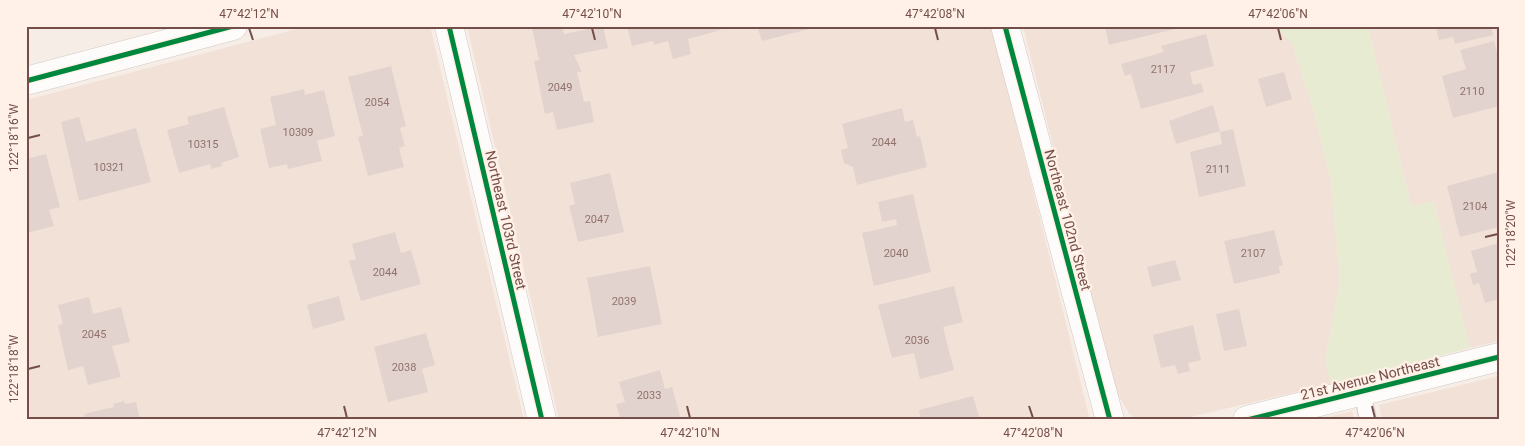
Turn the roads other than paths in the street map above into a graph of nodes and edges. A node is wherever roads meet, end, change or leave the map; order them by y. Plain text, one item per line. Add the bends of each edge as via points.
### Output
1 (233, 26) edge
2 (449, 26) edge
3 (1005, 26) edge
4 (26, 81) edge
5 (1499, 357) edge
6 (1362, 391) junction
7 (542, 420) edge
8 (1110, 420) edge
9 (1246, 420) edge
10 (1368, 420) edge

1 - 4 street
2 - 7 street, Northeast 103rd Street
3 - 8 street, Northeast 102nd Street
5 - 6 street, 21st Avenue Northeast
6 - 9 street, 21st Avenue Northeast
6 - 10 lane

